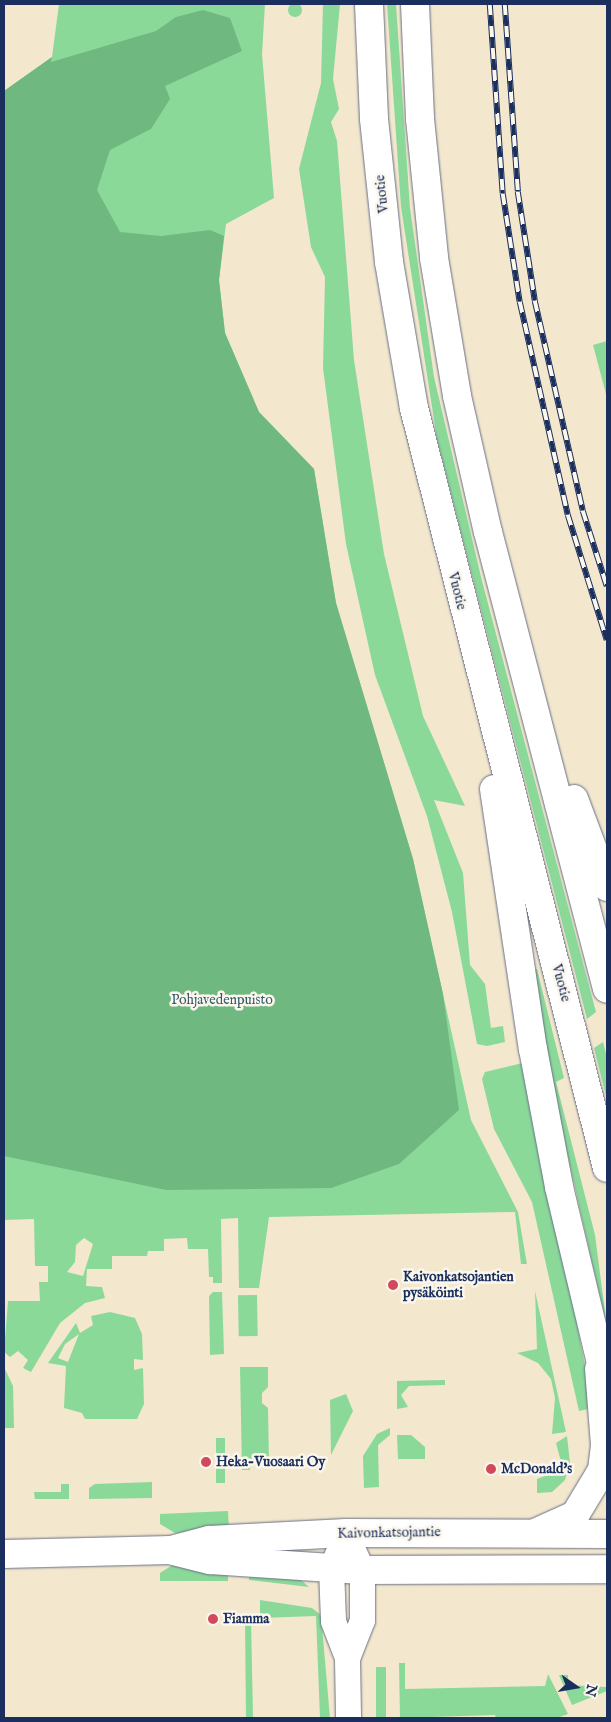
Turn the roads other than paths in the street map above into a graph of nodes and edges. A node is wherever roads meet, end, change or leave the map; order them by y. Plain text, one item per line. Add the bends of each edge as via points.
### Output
1 (369, 4) edge
2 (415, 4) edge
3 (526, 674) junction
4 (482, 688) junction
5 (607, 887) edge
6 (607, 989) edge
7 (607, 1168) edge
8 (598, 1358) junction
9 (607, 1388) edge
10 (537, 1532) junction
11 (346, 1534) junction
12 (607, 1534) edge
13 (171, 1550) junction
14 (4, 1554) edge
15 (331, 1568) junction
16 (607, 1569) edge
17 (362, 1570) junction
18 (347, 1658) junction
19 (348, 1718) edge

1 - 4 main road, Vuotie via 374,120 389,262 414,408
2 - 3 main road via 420,119 439,286 457,396
3 - 5 main road
3 - 6 main road
4 - 7 main road, Vuotie
4 - 8 main road via 533,1049
8 - 9 main road
8 - 10 main road via 605,1444 602,1470 575,1516
10 - 11 main road, Kaivonkatsojantie
10 - 12 main road, Kaivonkatsojantie
11 - 13 main road, Kaivonkatsojantie via 209,1540
11 - 15 street
11 - 17 street
13 - 14 main road, Kaivonkatsojantie
13 - 15 main road, Kaivonkatsojantie via 210,1560
15 - 17 main road, Kaivonkatsojantie
15 - 18 street via 333,1621
16 - 17 main road, Kaivonkatsojantie
17 - 18 street via 362,1620
18 - 19 street

